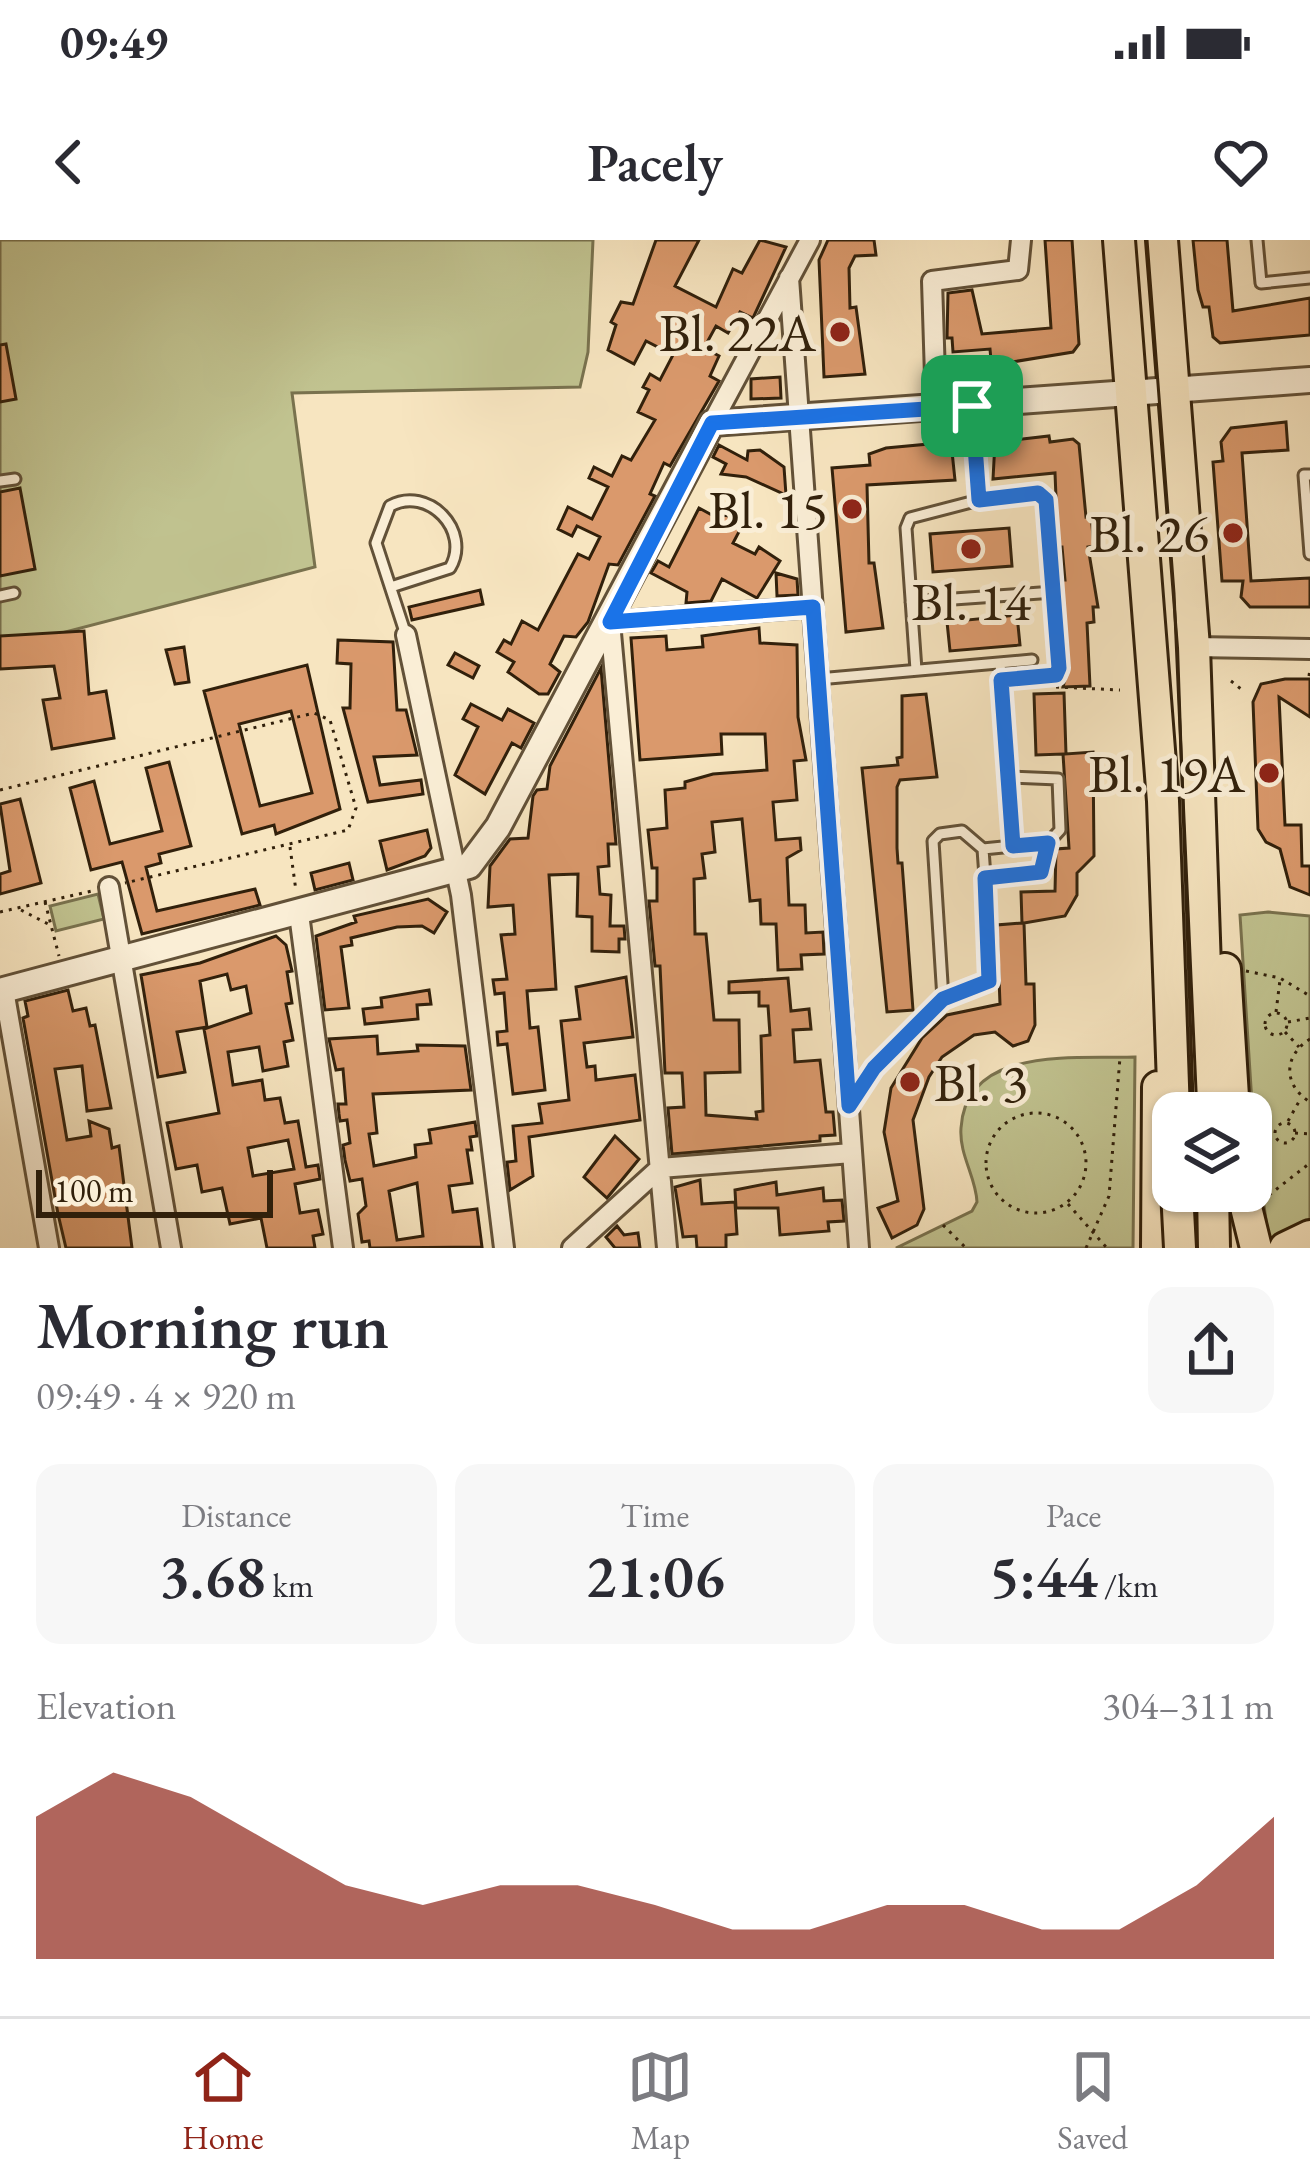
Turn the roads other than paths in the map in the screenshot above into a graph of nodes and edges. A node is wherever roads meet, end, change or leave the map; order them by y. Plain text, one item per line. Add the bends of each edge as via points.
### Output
1 (810, 240) edge
2 (1021, 240) edge
3 (1119, 240) edge
4 (1162, 240) edge
5 (1257, 240) edge
6 (789, 278) junction
7 (1310, 278) edge
8 (1310, 380) edge
9 (1177, 392) junction
10 (1131, 396) junction
11 (972, 406) junction
12 (936, 408) junction
13 (799, 417) junction
14 (712, 423) junction
15 (1310, 475) edge
16 (14, 478) dead end
17 (0, 482) edge
18 (979, 500) junction
19 (1310, 554) edge
20 (394, 586) junction
21 (1054, 592) junction
22 (14, 593) dead end
23 (0, 596) edge
24 (910, 602) junction
25 (813, 607) junction
26 (610, 622) junction
27 (406, 635) joint
28 (1194, 647) junction
29 (1310, 650) edge
30 (1150, 656) junction
31 (1032, 660) dead end
32 (1000, 663) junction
33 (916, 670) junction
34 (818, 679) junction
35 (1001, 680) junction
36 (1009, 777) junction
37 (1048, 843) junction
38 (1013, 846) junction
39 (983, 849) junction
40 (458, 872) junction
41 (985, 878) junction
42 (109, 887) road end
43 (299, 914) junction
44 (122, 960) junction
45 (2, 991) edge
46 (943, 999) junction
47 (1162, 1092) edge
48 (1173, 1092) edge
49 (1209, 1092) edge
50 (1233, 1092) edge
51 (849, 1106) junction
52 (852, 1153) junction
53 (660, 1168) junction
54 (1164, 1212) edge
55 (1172, 1212) edge
56 (1230, 1212) edge
57 (1242, 1212) edge
58 (1310, 1236) edge
59 (50, 1248) edge
60 (171, 1248) edge
61 (344, 1248) edge
62 (504, 1248) edge
63 (572, 1248) edge
64 (667, 1248) edge
65 (859, 1248) edge
66 (1157, 1248) edge
67 (1180, 1248) edge
68 (1214, 1248) edge
69 (1256, 1248) edge
70 (1285, 1248) edge

1 - 6 street
2 - 12 street via 1018,270 932,281
3 - 10 main road
4 - 9 main road
5 - 7 lane via 1261,283
6 - 13 street
6 - 14 street
8 - 9 street
9 - 10 street
9 - 28 main road
10 - 11 street
10 - 30 main road
11 - 12 street
11 - 18 lane
12 - 13 street
13 - 14 street
13 - 25 street
14 - 26 street
15 - 19 lane
16 - 17 lane
18 - 21 lane via 1044,494
18 - 24 lane via 910,518
20 - 20 lane via 450,568 455,559 453,529 429,503 403,499 383,515 376,543
20 - 27 lane
21 - 24 lane
21 - 35 lane via 1059,668
22 - 23 lane
24 - 33 lane
25 - 26 street
25 - 34 street
26 - 40 street via 488,846
26 - 53 street
27 - 40 street
28 - 29 street
28 - 49 main road
28 - 50 main road via 1208,687
30 - 47 main road via 1141,713
30 - 48 main road
31 - 32 lane
32 - 33 lane
32 - 35 lane
33 - 34 lane
34 - 51 street
35 - 36 lane
36 - 37 lane via 1058,779 1060,830
36 - 38 lane
37 - 38 lane
37 - 41 lane via 1041,872
38 - 39 lane
39 - 41 lane
39 - 46 lane via 962,831 933,842
40 - 43 street
40 - 62 street
41 - 46 lane via 992,975
42 - 44 street
43 - 44 street
43 - 61 street
44 - 45 street
44 - 60 street
45 - 59 street
46 - 51 lane via 874,1068
51 - 52 street
52 - 53 street
52 - 65 street
53 - 63 street
53 - 64 street
54 - 66 main road
55 - 67 main road, bridge
56 - 68 main road, bridge
57 - 69 main road
58 - 70 main road

